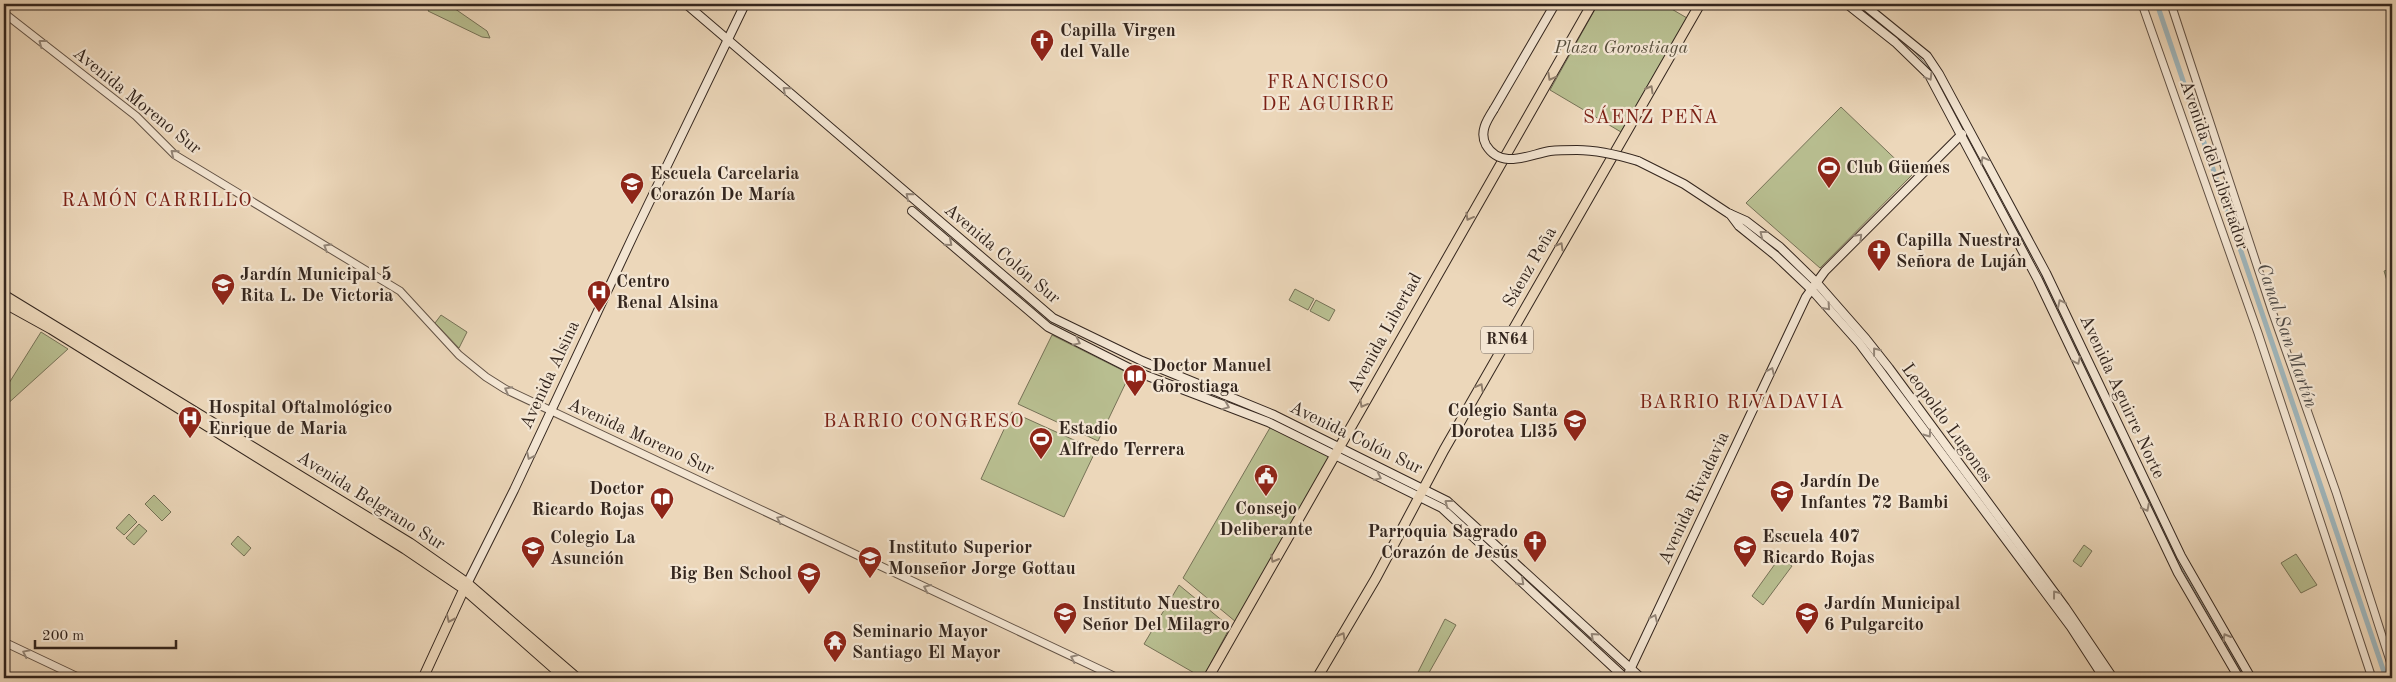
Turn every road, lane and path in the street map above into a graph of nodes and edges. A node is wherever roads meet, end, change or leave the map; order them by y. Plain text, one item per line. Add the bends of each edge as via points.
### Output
1 (686, 4) edge
2 (745, 4) edge
3 (1553, 4) edge
4 (1592, 4) edge
5 (1700, 4) edge
6 (1847, 4) edge
7 (1863, 4) edge
8 (2142, 4) edge
9 (2171, 4) edge
10 (4, 13) edge
11 (727, 39) junction
12 (1964, 133) junction
13 (912, 211) dead end
14 (1813, 286) junction
15 (4, 295) edge
16 (4, 303) edge
17 (551, 412) junction
18 (1339, 447) junction
19 (1334, 456) junction
20 (1424, 488) junction
21 (1418, 497) junction
22 (466, 586) junction
23 (4, 642) edge
24 (2392, 667) edge
25 (1630, 669) junction
26 (80, 678) edge
27 (423, 678) edge
28 (565, 678) edge
29 (577, 678) edge
30 (1118, 678) edge
31 (1208, 678) edge
32 (1317, 678) edge
33 (1626, 678) edge
34 (1641, 678) edge
35 (2104, 678) edge
36 (2113, 678) edge
37 (2239, 678) edge
38 (2251, 678) edge
39 (2372, 678) edge

1 - 11 main road, Avenida Colón Sur
2 - 11 main road, Avenida Alsina
3 - 14 main road, Leopoldo Lugones, bridge via 1487,120 1484,136 1488,147 1502,158 1511,160 1550,151 1580,150 1610,153 1638,161 1684,184 1728,213 1739,226
4 -> 18 main road, Avenida Libertad
20 -> 5 main road, Sáenz Peña / RN64
6 -> 12 main road via 1925,70
7 - 12 main road via 1927,56 1939,74
8 - 39 street, Avenida del Libertador via 2258,333
9 - 24 street, Avenida del Libertador
17 -> 10 street, Avenida Moreno Sur via 478,371 396,288 175,155 136,116
11 - 17 main road, Avenida Alsina
18 -> 11 main road, Avenida Colón Sur via 1266,412 1142,361 1053,318
14 -> 12 main road, Avenida Rivadavia
12 -> 37 main road, Avenida Aguirre Norte via 2178,572
38 -> 12 main road, Avenida Aguirre Norte via 2181,556 2046,273
13 -> 19 main road, Avenida Colón Sur via 1048,327 1137,372 1268,422
25 -> 14 main road, Avenida Rivadavia
14 -> 35 main road, Leopoldo Lugones via 1884,375 2071,628
36 -> 14 main road, Leopoldo Lugones via 2065,607 1866,339
15 - 22 main road, Avenida Belgrano Sur via 410,543
16 - 22 main road, Avenida Belgrano Sur
17 -> 22 main road, Avenida Alsina
30 -> 17 street, Avenida Moreno Sur
18 - 19 main road, Avenida Libertad
18 - 20 main road, Avenida Colón Sur
19 -> 21 main road, Avenida Colón Sur
19 -> 31 main road, Avenida Libertad
20 - 21 main road, Sáenz Peña / RN64
25 -> 20 main road, Avenida Colón Sur via 1450,503
32 -> 21 main road, Sáenz Peña / RN64 via 1376,578
21 -> 33 main road, Avenida Colón Sur via 1445,510
22 -> 27 main road, Avenida Alsina
22 - 28 main road, Avenida Belgrano Sur
22 - 29 main road, Avenida Belgrano Sur
26 -> 23 street
25 - 33 main road, Avenida Rivadavia
25 - 34 main road, Avenida Colón Sur

